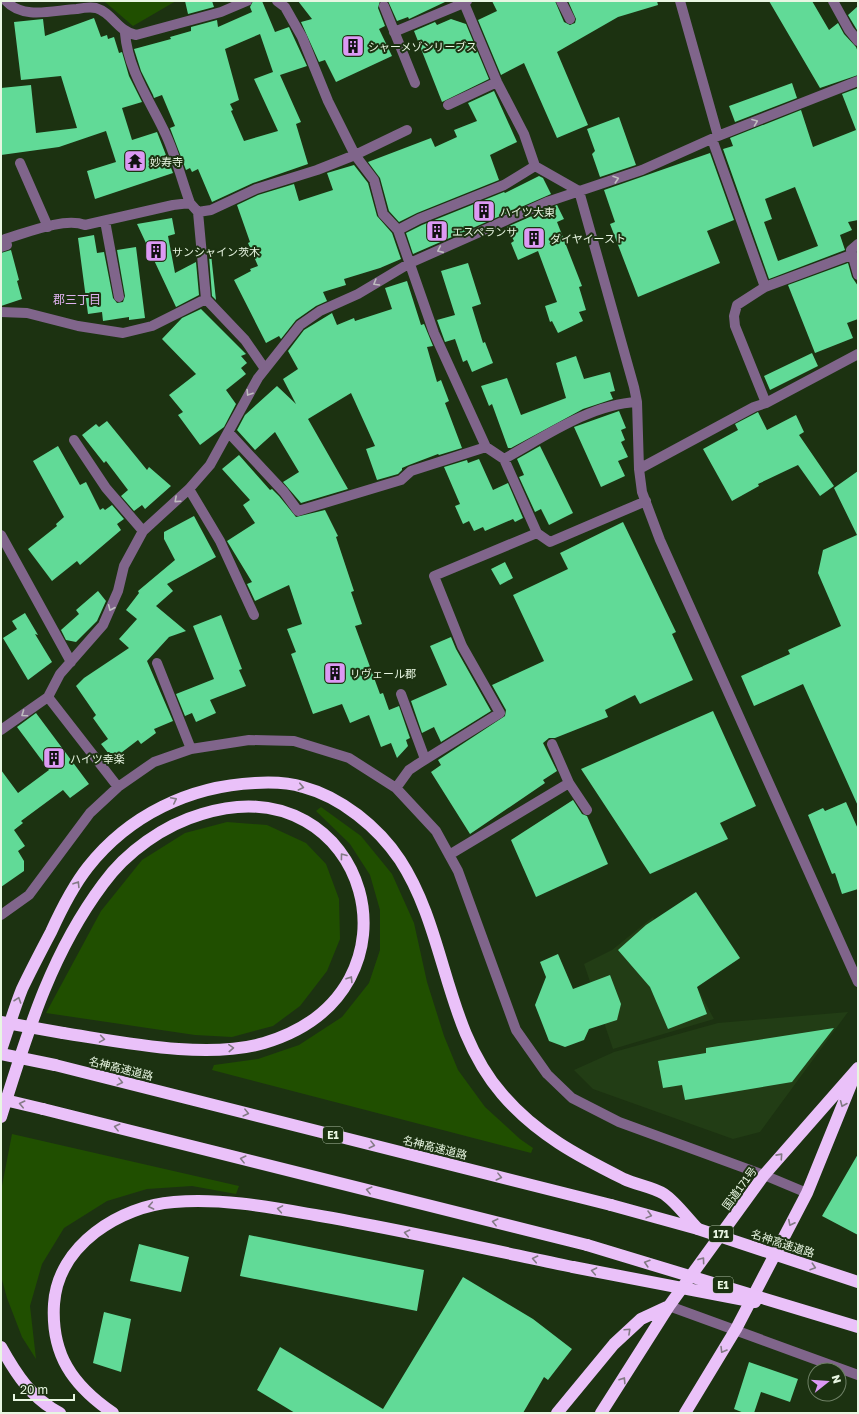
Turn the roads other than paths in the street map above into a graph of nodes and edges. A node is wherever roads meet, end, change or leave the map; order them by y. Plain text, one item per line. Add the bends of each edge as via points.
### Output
1 (6, 1) edge
2 (247, 1) edge
3 (561, 1) edge
4 (680, 1) edge
5 (833, 1) edge
6 (464, 2) edge
7 (285, 3) edge
8 (384, 6) dead end
9 (570, 19) dead end
10 (394, 32) junction
11 (125, 33) junction
12 (858, 41) edge
13 (858, 81) edge
14 (497, 82) junction
15 (415, 83) dead end
16 (448, 105) dead end
17 (407, 130) dead end
18 (715, 137) junction
19 (356, 155) junction
20 (20, 163) dead end
21 (535, 166) junction
22 (579, 191) junction
23 (190, 203) junction
24 (198, 212) junction
25 (105, 220) junction
26 (48, 227) junction
27 (398, 230) junction
28 (858, 244) edge
29 (1, 247) edge
30 (851, 255) junction
31 (410, 263) junction
32 (858, 275) edge
33 (765, 287) junction
34 (119, 297) dead end
35 (206, 300) junction
36 (1, 312) edge
37 (858, 354) edge
38 (265, 369) junction
39 (637, 402) junction
40 (766, 403) junction
41 (229, 433) junction
42 (74, 440) dead end
43 (486, 447) junction
44 (504, 459) junction
45 (639, 469) junction
46 (189, 489) junction
47 (646, 501) junction
48 (143, 532) junction
49 (537, 533) junction
50 (1, 535) edge
51 (254, 615) dead end
52 (71, 662) junction
53 (157, 663) dead end
54 (401, 694) dead end
55 (48, 697) junction
56 (1, 730) edge
57 (552, 744) dead end
58 (191, 749) junction
59 (425, 759) junction
60 (569, 783) junction
61 (118, 787) junction
62 (396, 788) junction
63 (587, 810) dead end
64 (449, 855) junction
65 (1, 915) edge
66 (858, 982) edge
67 (1, 1022) edge
68 (1, 1050) edge
69 (1, 1054) edge
70 (1, 1099) edge
71 (1, 1117) edge
72 (764, 1175) junction
73 (807, 1192) junction
74 (698, 1229) junction
75 (858, 1282) edge
76 (669, 1306) junction
77 (825, 1316) junction
78 (858, 1327) edge
79 (736, 1329) junction
80 (1, 1347) edge
81 (858, 1376) edge
82 (60, 1413) edge
83 (113, 1413) edge
84 (557, 1413) edge
85 (601, 1413) edge
86 (685, 1413) edge

1 - 11 street via 10,6 25,13 96,8 112,18
2 - 11 street via 221,12 136,35
3 - 9 street
4 - 18 street
5 - 12 street
6 - 10 street
6 - 14 street
7 - 19 street via 328,101
8 - 10 street
10 - 15 street
11 - 23 street via 126,49 145,97 166,135
18 -> 13 street
14 - 16 street
14 - 21 street via 524,134
17 - 19 street
22 -> 18 street via 642,170
18 - 33 street
19 - 24 street via 256,189 211,210
19 - 27 street via 374,180 383,214
20 - 26 street
21 - 22 street
21 - 27 street via 504,185
22 -> 31 street via 547,202
22 - 39 street
23 - 24 street
23 - 25 street
24 - 35 street
25 - 26 street via 85,225 76,222
25 - 34 street
26 - 29 street via 5,239 7,245
27 - 31 street
28 - 30 street via 851,250
30 - 32 street
30 - 33 street
31 -> 38 street via 358,294 320,311 300,325
31 - 43 street via 434,333
33 - 40 street via 737,305 734,316 735,326
35 - 36 street via 152,326 123,333 78,326 27,313
35 - 38 street via 245,340
37 - 40 street
38 -> 41 street via 245,400
39 - 44 street via 625,402 575,419
39 - 45 street
40 - 45 street
41 - 43 street via 284,492 298,511 401,480 410,471
41 - 46 street via 210,465
42 - 48 street via 106,488
43 - 44 street
44 - 49 street
45 - 47 street
46 -> 48 street
46 - 51 street via 220,541
47 - 49 street via 550,542
47 - 66 street via 663,548
48 -> 52 street via 124,566 118,591 104,625
49 - 59 street via 434,576 462,646 500,713
50 - 52 street
52 - 55 street via 60,674
53 - 58 street
54 - 59 street
55 -> 56 street
55 - 61 street
57 - 60 street
58 - 61 street via 154,762
58 - 62 street via 249,740 294,741 348,758
59 - 62 street via 409,770
60 - 63 street
60 - 64 street
61 - 65 street via 90,813 29,895
62 - 64 street via 436,831
64 - 72 street via 458,871 516,1030 547,1074 572,1098 619,1122
67 -> 71 highway, bridge via 63,1032 177,1049 234,1049 263,1043 293,1032 337,999 354,974 363,946 365,916 359,887 347,860 328,837 307,821 280,810 248,806 217,809 184,819 156,836 128,856 104,882 59,955 36,1008
68 -> 74 highway via 21,991 64,905 88,867 116,839 153,812 180,797 214,787 276,782 304,787 329,797 354,812 377,832 399,858 416,887 467,1039 501,1093 524,1118 551,1140 627,1180 664,1194
69 -> 74 highway, 名神高速道路 / E1, bridge via 55,1065
77 -> 70 highway, E1, bridge via 588,1245
72 - 73 street
72 -> 73 highway, 国道171号 / 171 via 858,1068
76 -> 72 highway, 国道171号 / 171
73 -> 79 highway, 国道171号 / 171
74 -> 75 highway, 名神高速道路 / E1, bridge
76 - 79 street
84 -> 76 highway via 614,1344 641,1319
85 -> 76 highway, 国道171号 / 171
77 - 78 highway, E1, bridge
77 -> 83 highway, bridge via 268,1207 211,1200 172,1202 138,1209 107,1224 83,1243 65,1267 55,1296 53,1322 57,1346 67,1368 84,1389
79 - 81 street
79 -> 86 highway, 国道171号 / 171
80 - 82 highway via 26,1386 48,1407

